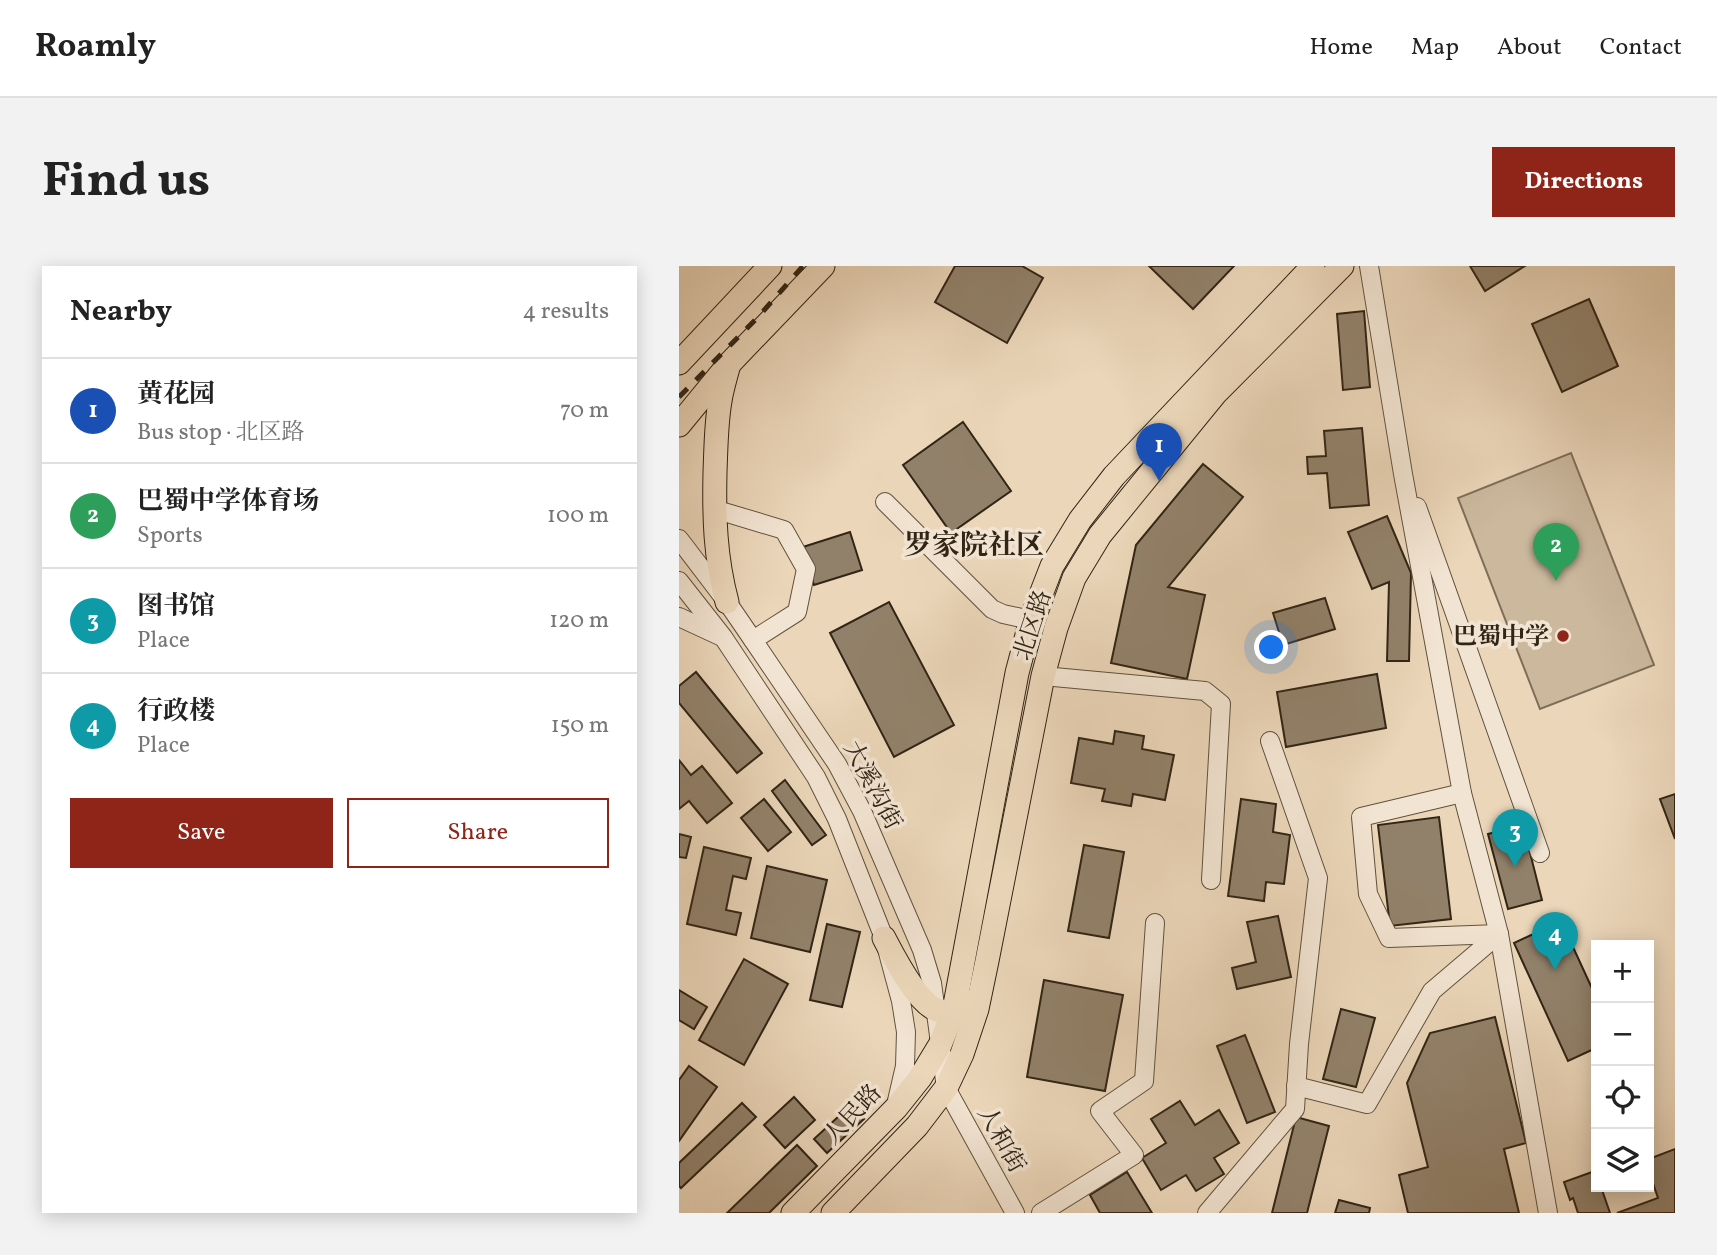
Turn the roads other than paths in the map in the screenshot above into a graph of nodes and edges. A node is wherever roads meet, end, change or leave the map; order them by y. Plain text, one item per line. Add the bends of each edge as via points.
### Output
1 (770, 266) edge
2 (823, 266) edge
3 (1313, 266) edge
4 (1342, 266) edge
5 (1369, 266) edge
6 (679, 363) edge
7 (729, 364) junction
8 (679, 425) edge
9 (1403, 474) junction
10 (885, 502) dead end
11 (714, 509) junction
12 (679, 539) edge
13 (679, 581) edge
14 (727, 602) junction
15 (679, 617) edge
16 (1031, 620) junction
17 (723, 637) junction
18 (753, 640) junction
19 (1043, 676) junction
20 (1270, 741) dead end
21 (1462, 793) junction
22 (1540, 853) dead end
23 (1211, 880) dead end
24 (1155, 923) dead end
25 (1499, 934) junction
26 (884, 938) junction
27 (987, 961) junction
28 (945, 1010) junction
29 (940, 1045) junction
30 (1296, 1086) junction
31 (946, 1088) junction
32 (896, 1108) junction
33 (793, 1213) edge
34 (833, 1213) edge
35 (1015, 1213) edge
36 (1041, 1213) edge
37 (1207, 1213) edge
38 (1548, 1213) edge

1 - 6 main road
2 - 7 main road
3 - 16 main road, 北区路 via 1114,476 1052,566
4 - 19 main road, 北区路 via 1215,394 1100,535 1075,579
5 - 9 street
7 - 8 main road
7 - 11 main road via 717,427
9 - 21 street
9 - 22 street
10 - 16 street via 992,609
11 - 14 main road via 719,574
11 - 18 street via 784,530 806,569 797,612
12 - 14 street, 大溪沟街
13 - 17 street, 大溪沟街
14 - 18 street, 大溪沟街
15 - 17 street
16 - 28 main road, 北区路
17 - 26 street, 大溪沟街 via 816,777
18 - 28 street, 大溪沟街 via 837,764 862,811
19 - 23 street via 1205,691 1221,704
19 - 27 main road, 北区路
20 - 30 street via 1318,878
21 - 25 street
21 - 25 street via 1361,817 1368,894 1389,938
24 - 36 street via 1143,1081 1100,1111 1133,1155
25 - 30 street via 1432,991 1367,1104
25 - 38 street
26 - 28 main road via 914,989 928,1004
26 - 32 street, 大溪沟街 via 906,1032
27 - 28 main road via 968,999
27 - 31 main road, 北区路 via 963,1054
28 - 29 main road, 北区路
29 - 31 street
29 - 32 main road, 人民路
30 - 37 street via 1295,1109
31 - 34 main road via 917,1126
31 - 35 street, 人和街
32 - 33 main road, 人民路

